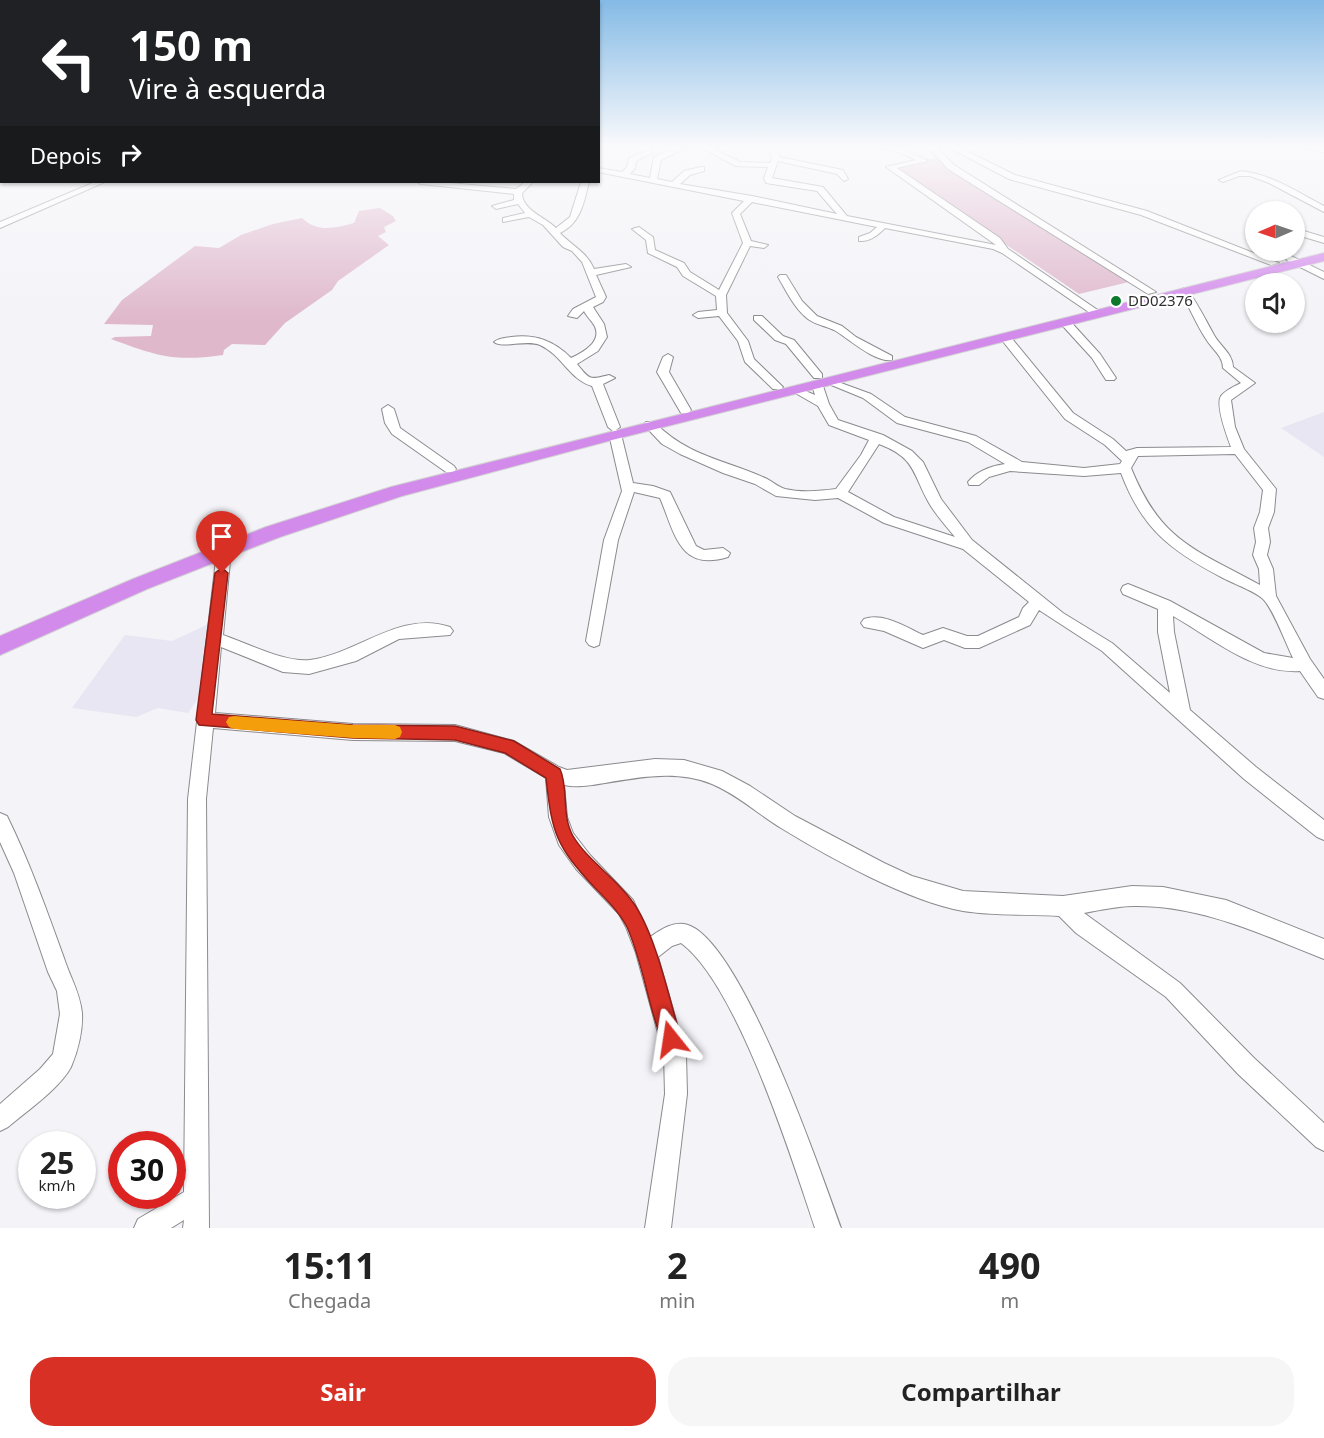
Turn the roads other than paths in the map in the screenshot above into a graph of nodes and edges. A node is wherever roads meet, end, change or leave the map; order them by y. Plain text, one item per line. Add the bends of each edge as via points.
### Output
1 (49, 204) edge
2 (500, 204) edge
3 (524, 204) edge
4 (581, 204) edge
5 (745, 204) edge
6 (809, 204) edge
7 (833, 204) edge
8 (945, 204) edge
9 (1013, 204) edge
10 (1112, 204) edge
11 (496, 206) dead end
12 (530, 214) junction
13 (843, 216) junction
14 (506, 220) dead end
15 (885, 224) junction
16 (0, 225) edge
17 (636, 229) dead end
18 (555, 232) junction
19 (1305, 234) edge
20 (862, 239) dead end
21 (1324, 240) edge
22 (747, 243) junction
23 (764, 245) dead end
24 (1005, 250) junction
25 (1324, 251) edge
26 (1324, 257) edge
27 (1305, 258) edge
28 (1305, 260) edge
29 (1296, 261) junction
30 (1274, 263) junction
31 (626, 267) dead end
32 (590, 273) junction
33 (1324, 276) edge
34 (783, 277) dead end
35 (1184, 291) junction
36 (1151, 292) junction
37 (721, 295) junction
38 (588, 307) junction
39 (1094, 311) junction
40 (722, 313) junction
41 (698, 315) dead end
42 (573, 316) dead end
43 (758, 318) dead end
44 (1065, 322) junction
45 (1005, 337) junction
46 (499, 342) dead end
47 (668, 357) dead end
48 (888, 358) junction
49 (569, 363) junction
50 (609, 378) dead end
51 (1110, 378) dead end
52 (822, 381) junction
53 (597, 384) junction
54 (777, 387) junction
55 (796, 390) junction
56 (823, 404) junction
57 (388, 409) dead end
58 (685, 410) junction
59 (650, 425) junction
60 (614, 430) junction
61 (879, 438) junction
62 (1238, 450) junction
63 (1126, 464) junction
64 (1020, 466) junction
65 (450, 469) junction
66 (974, 482) dead end
67 (627, 487) junction
68 (840, 493) junction
69 (967, 544) junction
70 (224, 551) junction
71 (723, 553) dead end
72 (1128, 590) dead end
73 (1269, 596) junction
74 (1039, 601) junction
75 (1165, 605) junction
76 (869, 623) dead end
77 (445, 631) dead end
78 (0, 637) edge
79 (214, 638) junction
80 (594, 641) dead end
81 (0, 646) edge
82 (1304, 664) junction
83 (1324, 692) edge
84 (1183, 716) junction
85 (204, 720) junction
86 (554, 774) junction
87 (0, 822) edge
88 (1324, 831) edge
89 (1063, 906) junction
90 (1324, 949) edge
91 (646, 953) junction
92 (0, 1119) edge
93 (1324, 1139) edge
94 (196, 1198) junction
95 (147, 1228) edge
96 (196, 1228) edge
97 (658, 1228) edge
98 (828, 1228) edge

1 - 16 street
2 - 11 street
3 - 12 street
4 - 18 street via 565,228
5 - 22 street via 736,213 736,219
6 - 13 street
7 - 13 street
8 - 24 street
9 - 36 street
10 - 30 street
12 - 14 street
12 - 18 street
13 - 15 street
15 - 20 street
15 - 24 street
17 - 37 street via 650,239 651,251 681,265 686,274
18 - 32 street via 566,245 577,250
19 - 21 street
22 - 23 street
22 - 37 street
24 - 39 street
25 - 27 highway
26 - 28 highway
29 - 30 highway
29 - 33 street
29 - 35 highway
30 - 36 highway
31 - 32 street
32 - 38 street via 601,297
34 - 48 street via 798,303 813,318
35 - 39 highway
35 - 62 street via 1228,360 1228,368 1249,383 1225,400
36 - 39 highway
37 - 40 street
38 - 42 street
38 - 49 street via 600,326 596,347
39 - 44 highway
39 - 48 highway
40 - 41 street
40 - 54 street via 743,341 749,360
43 - 52 street via 790,342
44 - 45 highway
44 - 51 street
45 - 52 highway
45 - 63 street via 1069,416 1109,442
46 - 49 street via 544,341
47 - 58 street via 663,372
48 - 52 highway
49 - 53 street via 582,380
50 - 53 street
52 - 54 highway
52 - 55 highway
52 - 56 street
52 - 64 street via 867,396 901,420 972,439
53 - 60 street
54 - 58 highway
55 - 56 street
55 - 59 highway
56 - 61 street via 833,422
57 - 65 street via 396,431
58 - 60 highway
59 - 60 highway
59 - 68 street via 684,451 781,493
60 - 65 highway
60 - 67 street
60 - 70 highway via 397,491
61 - 68 street
61 - 69 street via 917,462 935,501
62 - 63 street via 1137,452 1131,454
62 - 73 street via 1270,489 1261,528 1260,555
63 - 64 street via 1079,472
63 - 73 street via 1141,507 1170,540
64 - 66 street via 994,470
65 - 78 highway via 382,488 202,550
67 - 71 street via 665,495 692,552 704,556
67 - 80 street via 626,502 611,540
68 - 69 street via 889,519
69 - 74 street
70 - 79 street
70 - 81 highway
72 - 75 street
73 - 82 street
74 - 76 street via 1025,621 979,642 964,642 943,634 923,642 886,625
74 - 84 street via 1107,647
75 - 82 street via 1232,645 1284,665
75 - 84 street via 1166,632
77 - 79 street via 397,633 350,657 309,667 283,665
79 - 85 street
82 - 83 street
84 - 88 street
85 - 86 street via 353,732 455,733 508,746
85 - 94 street via 195,848
86 - 89 street via 589,777 655,767 684,768 716,777 844,853 910,885 963,902
86 - 91 street via 558,817 566,839 626,907
87 - 92 street via 67,988 70,1014 62,1061
89 - 90 street via 1132,896 1163,897 1226,910
89 - 93 street via 1083,926 1173,990
91 - 97 street via 675,1055 676,1094
91 - 98 street via 675,933 683,933 719,968 742,1010
94 - 95 street
94 - 96 street

